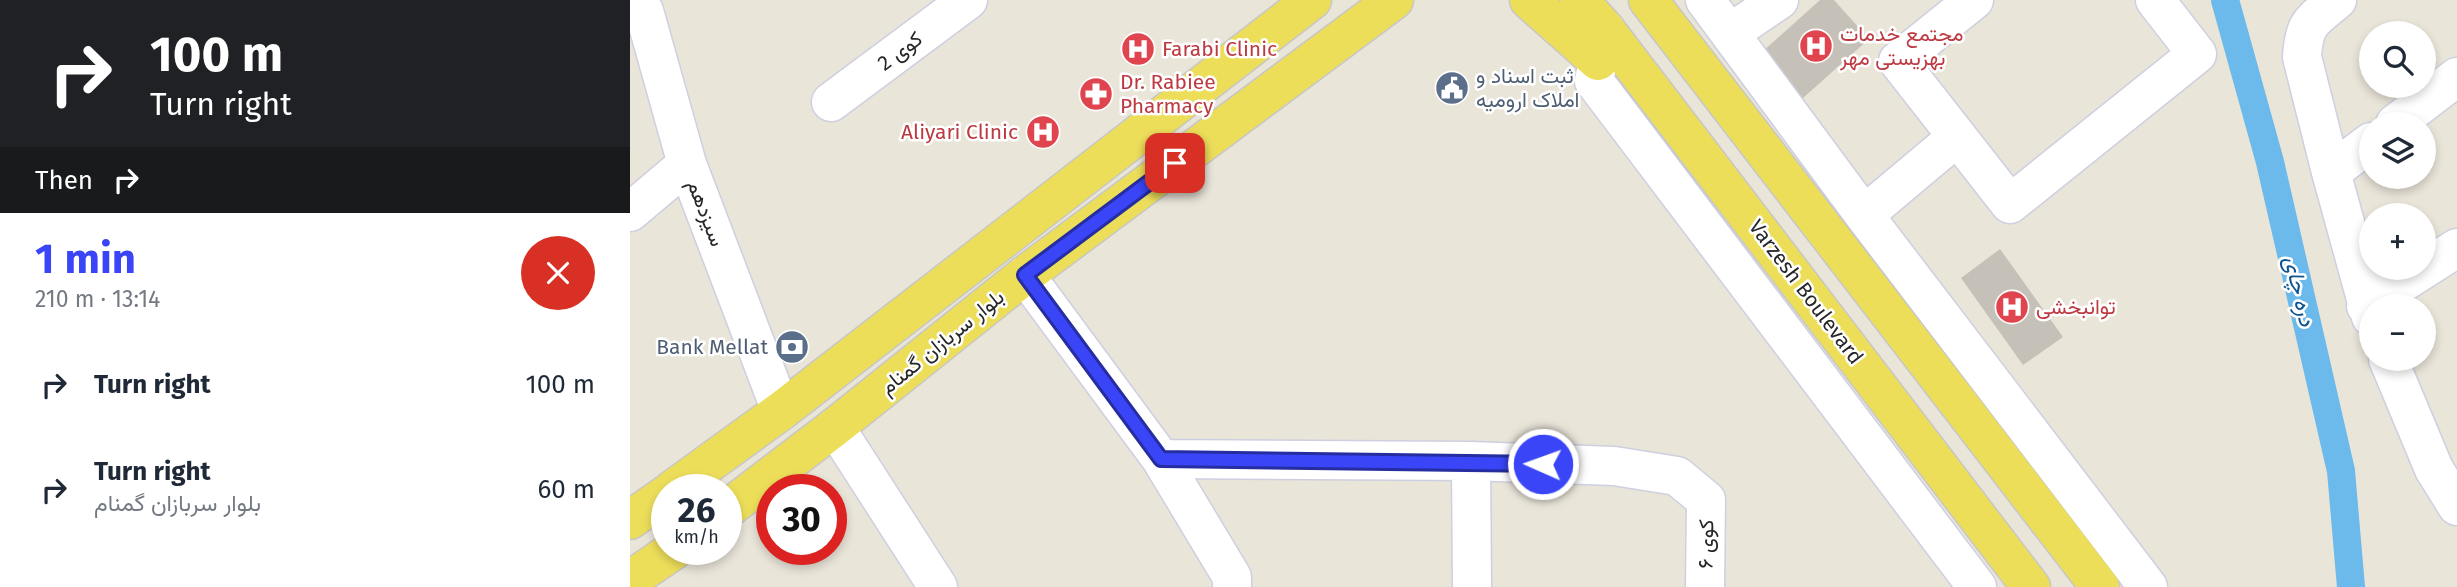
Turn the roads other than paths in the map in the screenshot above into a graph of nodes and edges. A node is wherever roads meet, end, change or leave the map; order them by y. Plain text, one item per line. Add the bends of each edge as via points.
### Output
1 (968, 0) edge
2 (1311, 0) edge
3 (1331, 0) edge
4 (1394, 0) edge
5 (1529, 0) edge
6 (1579, 0) edge
7 (1647, 0) edge
8 (1705, 0) edge
9 (1779, 0) edge
10 (1974, 0) edge
11 (2155, 0) edge
12 (644, 8) edge
13 (2323, 11) edge
14 (1730, 33) junction
15 (1346, 34) junction
16 (1602, 45) junction
17 (2457, 77) edge
18 (831, 102) dead end
19 (2411, 112) edge
20 (1957, 136) junction
21 (2359, 151) edge
22 (687, 164) junction
23 (2331, 172) junction
24 (630, 212) edge
25 (1864, 215) junction
26 (2457, 248) edge
27 (1025, 275) junction
28 (2364, 294) edge
29 (2394, 294) edge
30 (2393, 371) edge
31 (781, 411) junction
32 (835, 427) junction
33 (1161, 459) junction
34 (1471, 461) junction
35 (694, 474) edge
36 (742, 498) edge
37 (651, 505) edge
38 (2457, 506) edge
39 (630, 520) edge
40 (1232, 582) edge
41 (938, 587) edge
42 (1472, 587) edge
43 (1705, 587) edge
44 (1977, 587) edge
45 (2031, 587) edge
46 (2100, 587) edge
47 (2148, 587) edge

1 - 18 street, کوی 2
2 - 31 main road, بلوار سربازان گمنام
3 - 15 main road via 1343,14
4 - 15 main road, بلوار سربازان گمنام
5 - 16 main road
6 - 16 main road, Varzesh Boulevard
7 - 16 main road
7 - 46 main road
8 - 14 street
9 - 14 street
10 - 20 street via 1898,61
11 - 20 street via 2197,54 2010,204
12 - 22 street, سیزدهم
13 - 23 street via 2303,39 2302,57
14 - 25 street
15 - 27 main road, بلوار سربازان گمنام
16 - 44 street via 1594,81
16 - 45 main road, Varzesh Boulevard
17 - 19 street
20 - 25 street
21 - 23 street
22 - 24 street
22 - 31 street, سیزدهم
23 - 28 street
25 - 47 street
26 - 29 street
27 - 32 main road, بلوار سربازان گمنام
27 - 33 street
30 - 38 street via 2434,469
31 - 35 main road, بلوار سربازان گمنام
32 - 36 main road, بلوار سربازان گمنام
32 - 41 street
33 - 34 street
33 - 40 street
34 - 42 street
34 - 43 street, کوی ۶ via 1614,466 1677,475 1706,500
37 - 39 main road

